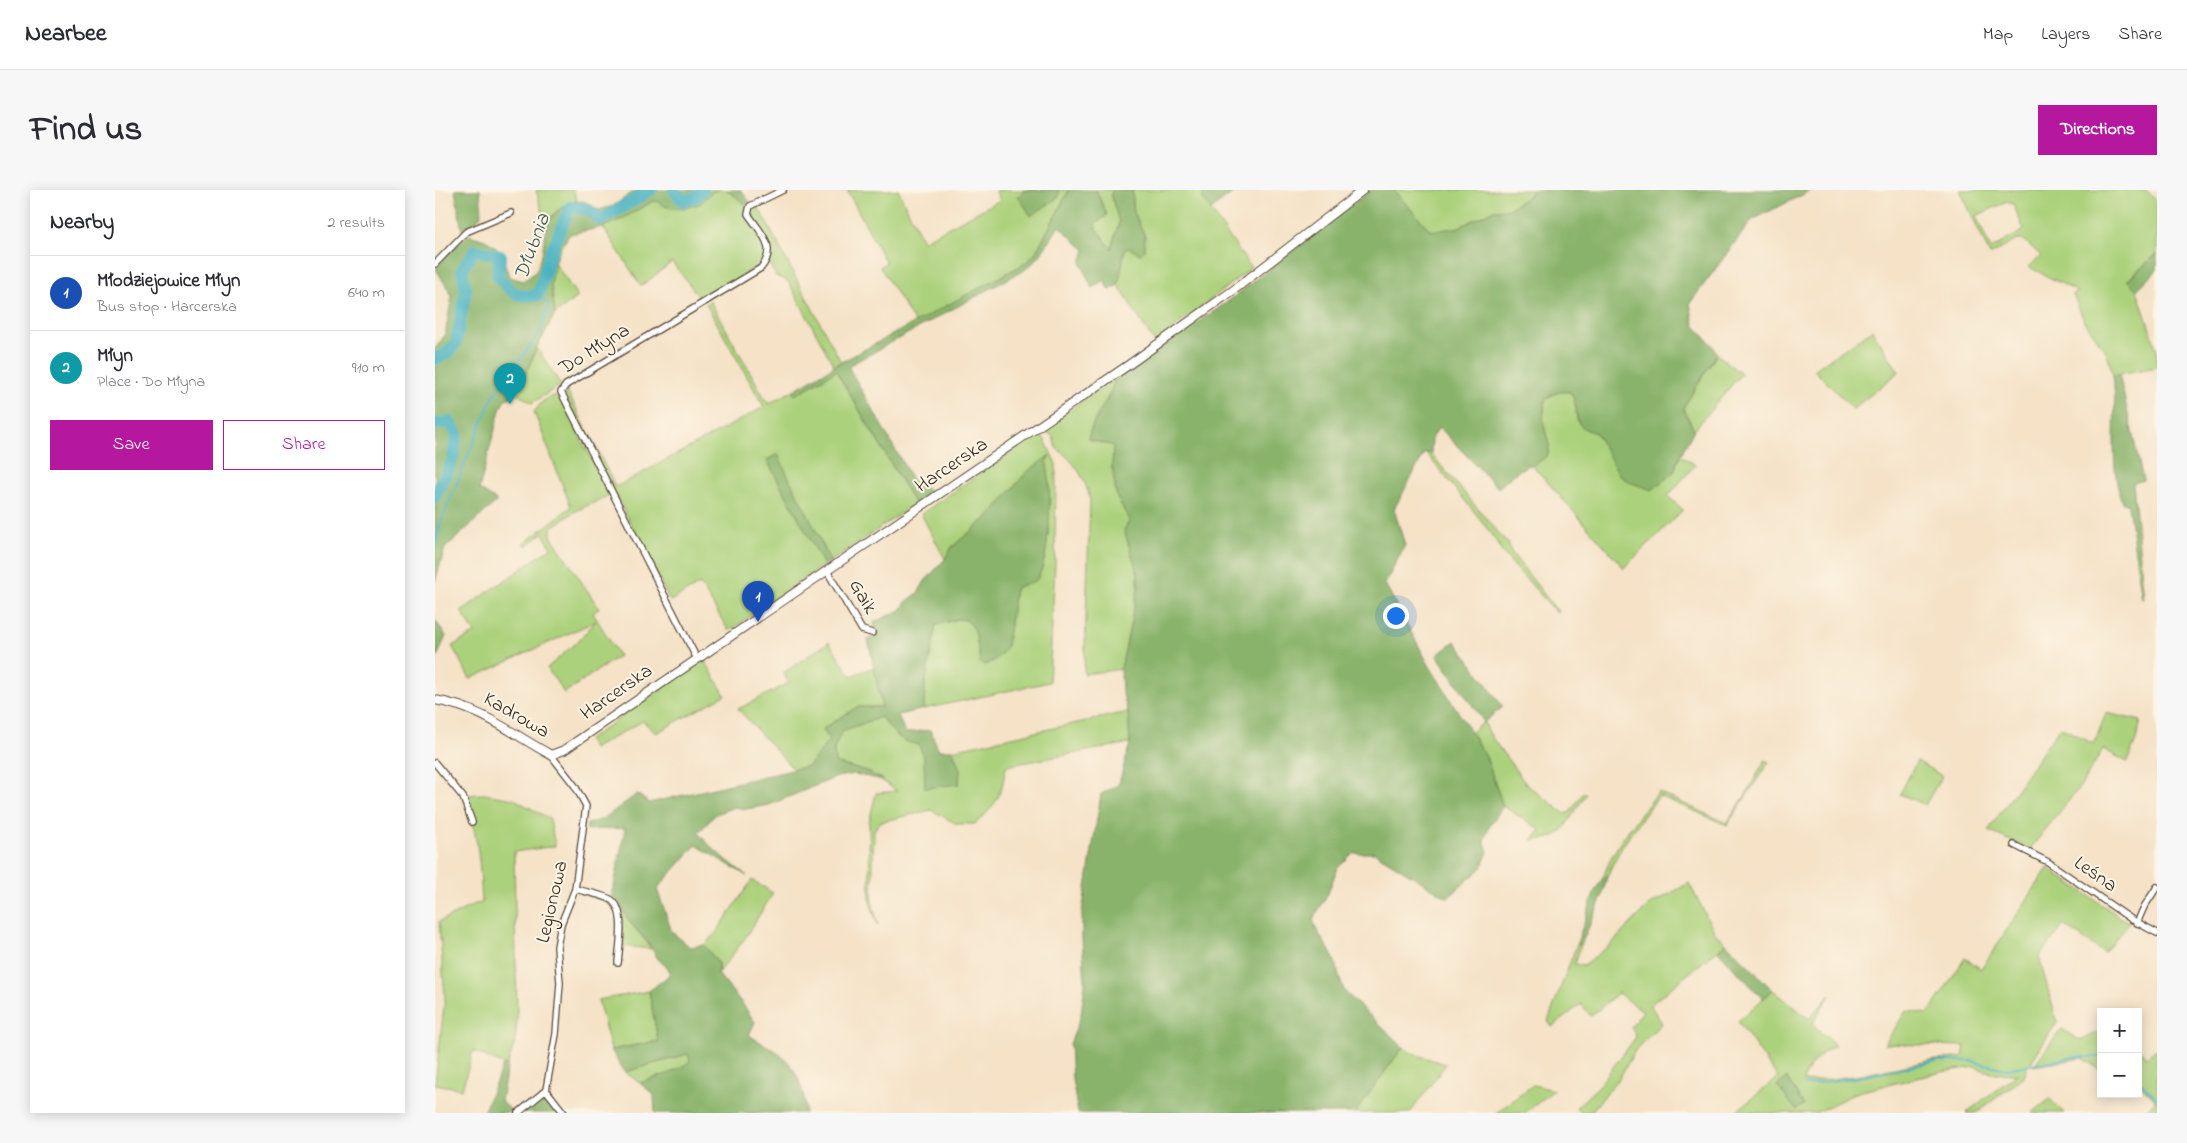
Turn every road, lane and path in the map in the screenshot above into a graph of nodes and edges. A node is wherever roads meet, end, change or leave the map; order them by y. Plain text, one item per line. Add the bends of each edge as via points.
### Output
1 (783, 190) edge
2 (1363, 190) edge
3 (511, 213) dead end
4 (435, 264) edge
5 (827, 571) junction
6 (872, 633) dead end
7 (697, 659) junction
8 (435, 700) edge
9 (551, 755) junction
10 (435, 763) edge
11 (472, 822) dead end
12 (2014, 845) dead end
13 (2157, 887) edge
14 (575, 889) junction
15 (2137, 923) junction
16 (2157, 933) edge
17 (618, 962) dead end
18 (546, 1090) junction
19 (518, 1113) edge
20 (564, 1113) edge

1 - 7 street, Do Młyna via 750,206 749,214 769,245 769,255 761,268 566,385 561,392
2 - 5 street, Harcerska via 1150,350
3 - 4 street via 466,232
5 - 6 street, Gaik via 862,630
5 - 7 street, Harcerska
7 - 9 street, Harcerska via 564,750
8 - 9 street, Kadrowa via 483,714
9 - 14 street, Legionowa via 586,806
10 - 11 street via 463,797
12 - 15 street, Leśna via 2048,862
13 - 15 street
14 - 17 street via 611,900 619,908
14 - 18 street, Legionowa via 561,924 557,947 560,983 557,1025
15 - 16 street, Leśna
18 - 19 street
18 - 20 street

